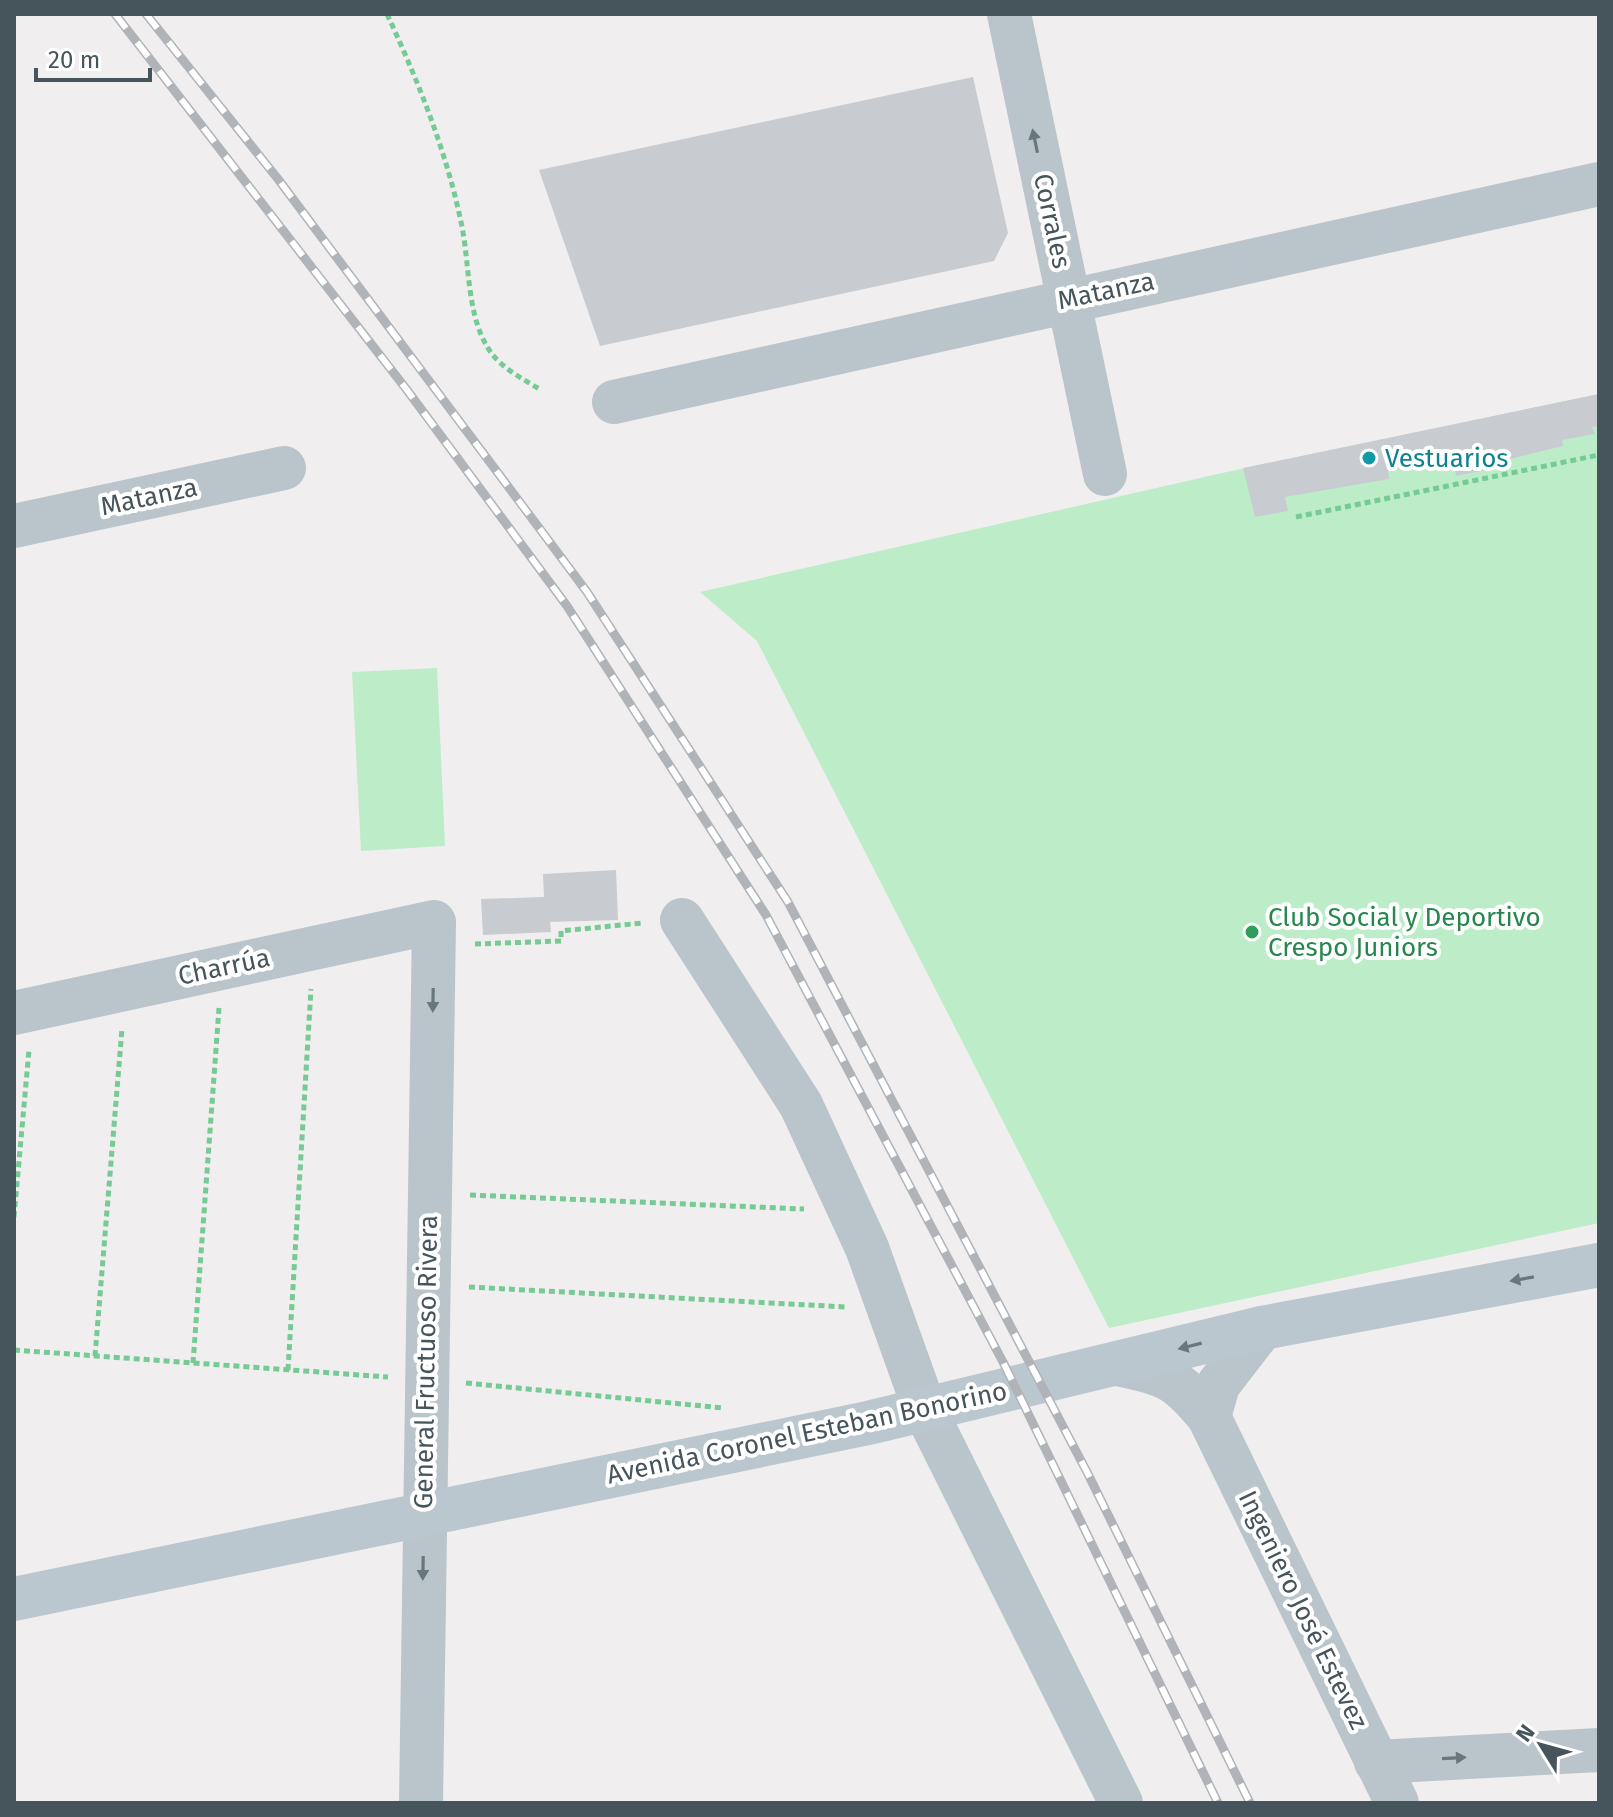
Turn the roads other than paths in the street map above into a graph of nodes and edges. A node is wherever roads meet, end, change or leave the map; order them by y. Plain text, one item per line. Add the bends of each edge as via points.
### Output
1 (1009, 14) edge
2 (1599, 184) edge
3 (1069, 299) junction
4 (614, 402) dead end
5 (284, 468) dead end
6 (1105, 474) dead end
7 (14, 526) edge
8 (682, 920) road end
9 (434, 934) joint
10 (23, 1011) edge
11 (1599, 1265) edge
12 (1262, 1328) junction
13 (1117, 1364) junction
14 (925, 1410) junction
15 (1209, 1417) junction
16 (424, 1514) junction
17 (14, 1599) edge
18 (1599, 1750) edge
19 (1376, 1762) junction
20 (421, 1803) edge
21 (1121, 1803) edge
22 (1397, 1803) edge

3 -> 1 street, Corrales
2 - 3 street, Matanza
3 - 4 street, Matanza
3 - 6 street, Corrales
5 - 7 street, Matanza
8 - 14 street via 801,1105 849,1210
9 - 10 street, Charrúa via 313,948
9 -> 16 street, General Fructuoso Rivera
11 -> 12 street, Avenida Coronel Esteban Bonorino
12 -> 13 street, Avenida Coronel Esteban Bonorino
12 - 15 street via 1218,1385
13 - 14 street, Avenida Coronel Esteban Bonorino
13 - 15 street, Ingeniero José Estevez via 1154,1371 1183,1385
14 - 16 street, Avenida Coronel Esteban Bonorino
14 - 21 street
15 - 19 street, Ingeniero José Estevez
16 - 17 street, Avenida Coronel Esteban Bonorino
16 -> 20 street, General Fructuoso Rivera
19 -> 18 street
19 - 22 street, Ingeniero José Estevez

